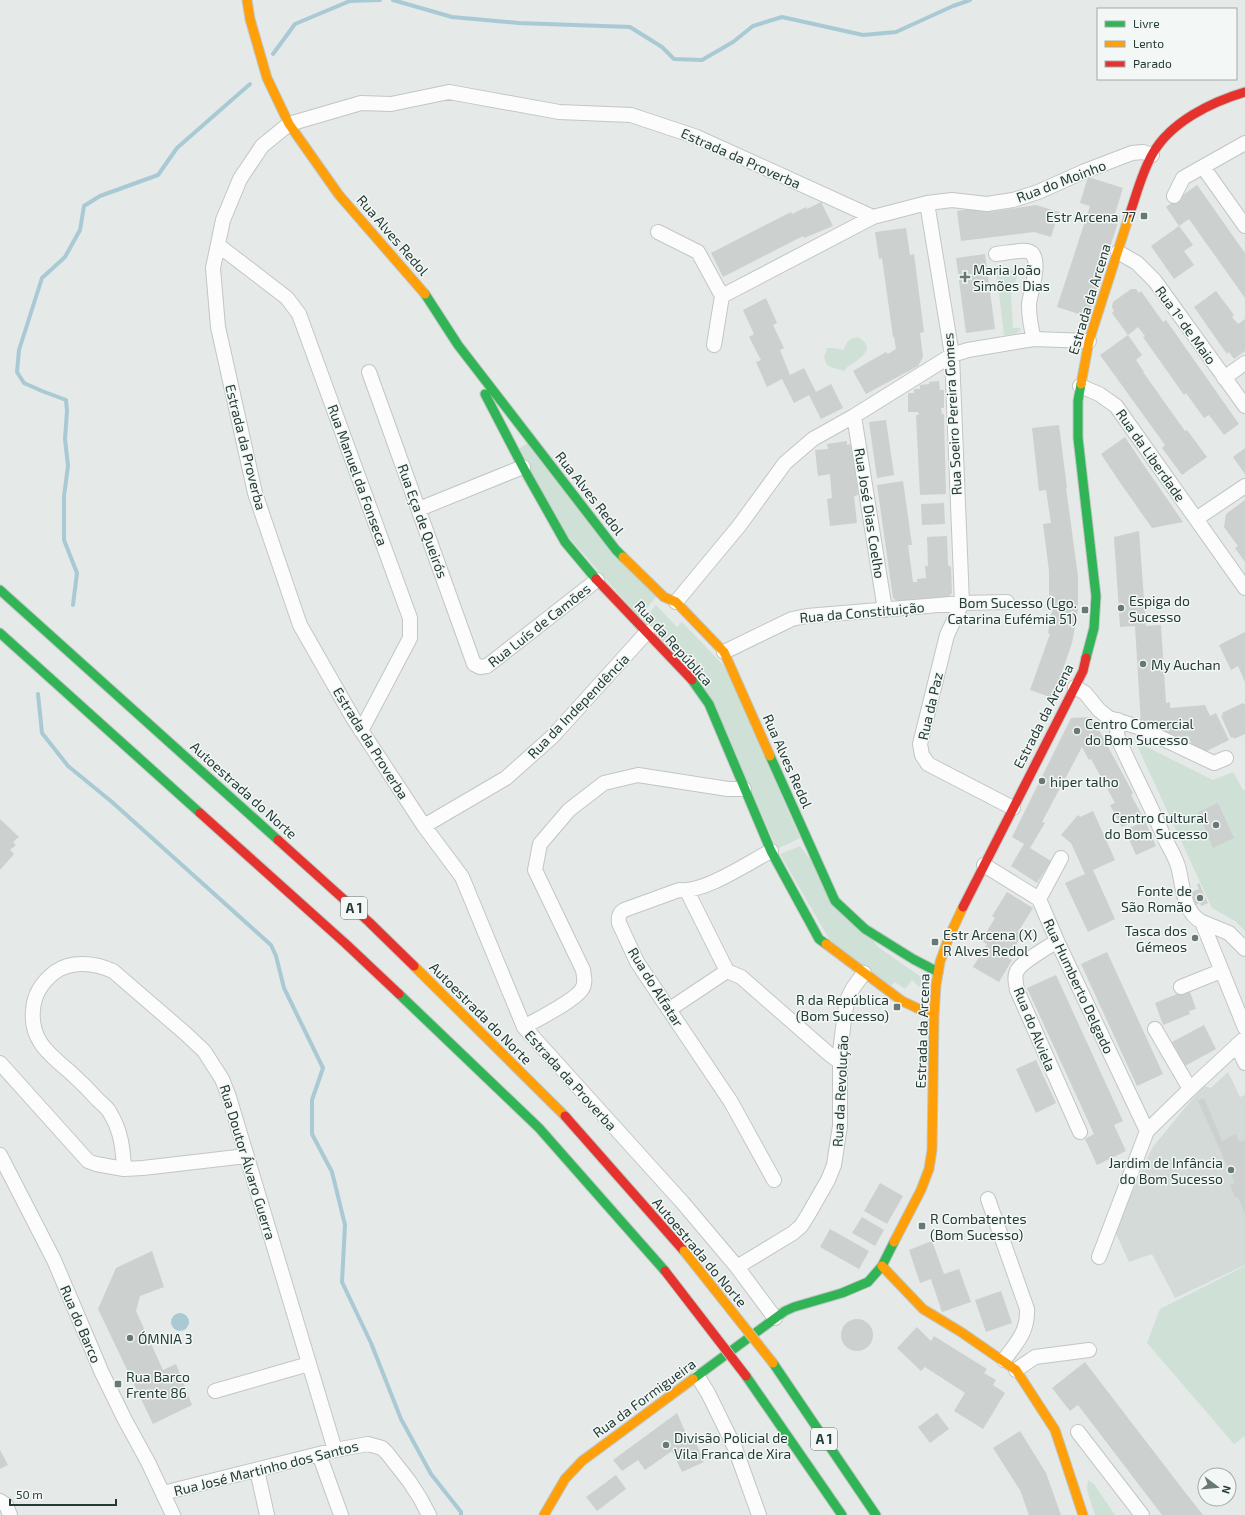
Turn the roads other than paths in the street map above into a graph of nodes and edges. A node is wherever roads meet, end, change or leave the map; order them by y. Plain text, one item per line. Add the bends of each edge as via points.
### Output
1 (247, 0) edge
2 (1245, 92) edge
3 (289, 124) junction
4 (1245, 143) edge
5 (1152, 155) junction
6 (1203, 167) junction
7 (1174, 196) dead end
8 (927, 203) junction
9 (874, 217) junction
10 (1245, 226) edge
11 (658, 232) dead end
12 (218, 245) junction
13 (1118, 252) junction
14 (996, 254) dead end
15 (722, 296) junction
16 (1034, 339) junction
17 (1089, 341) junction
18 (458, 345) junction
19 (714, 345) dead end
20 (952, 355) junction
21 (1245, 363) edge
22 (369, 372) dead end
23 (1224, 378) junction
24 (1080, 386) junction
25 (1245, 406) edge
26 (854, 416) junction
27 (523, 467) junction
28 (1245, 486) edge
29 (419, 509) junction
30 (1196, 519) junction
31 (598, 580) junction
32 (1245, 588) edge
33 (0, 590) edge
34 (676, 602) junction
35 (1007, 602) dead end
36 (962, 603) junction
37 (885, 610) junction
38 (647, 632) junction
39 (0, 633) edge
40 (724, 652) junction
41 (480, 667) joint
42 (1076, 687) junction
43 (1118, 720) junction
44 (361, 731) junction
45 (1226, 758) dead end
46 (744, 789) junction
47 (1013, 808) junction
48 (424, 826) junction
49 (771, 851) junction
50 (1061, 858) dead end
51 (984, 865) junction
52 (687, 891) junction
53 (1040, 899) junction
54 (1202, 922) junction
55 (1057, 941) junction
56 (1245, 949) edge
57 (727, 971) junction
58 (1221, 971) junction
59 (938, 972) junction
60 (864, 973) junction
61 (1181, 987) dead end
62 (670, 1009) junction
63 (934, 1016) junction
64 (524, 1027) junction
65 (1155, 1028) dead end
66 (1245, 1028) edge
67 (1241, 1042) edge
68 (840, 1062) junction
69 (0, 1063) edge
70 (1245, 1063) edge
71 (1190, 1089) junction
72 (1147, 1131) junction
73 (1080, 1132) dead end
74 (0, 1155) edge
75 (246, 1156) junction
76 (124, 1169) junction
77 (774, 1180) dead end
78 (988, 1199) dead end
79 (1099, 1257) dead end
80 (882, 1266) junction
81 (737, 1267) junction
82 (775, 1318) junction
83 (1089, 1350) dead end
84 (1004, 1360) junction
85 (309, 1364) junction
86 (1016, 1370) junction
87 (698, 1377) junction
88 (215, 1391) dead end
89 (1078, 1432) dead end
90 (335, 1450) junction
91 (320, 1454) junction
92 (257, 1470) junction
93 (163, 1493) junction
94 (0, 1501) edge
95 (10, 1515) edge
96 (174, 1515) edge
97 (267, 1515) edge
98 (341, 1515) edge
99 (429, 1515) edge
100 (544, 1515) edge
101 (759, 1515) edge
102 (842, 1515) edge
103 (876, 1515) edge
104 (1083, 1515) edge
105 (1142, 1515) edge

1 - 3 main road, Rua Alves Redol via 267,78
2 - 5 main road, Estrada da Arcena via 1219,102 1193,117 1166,137
3 - 9 street, Estrada da Proverba via 361,103 391,104 449,92 559,112 631,116 697,137
3 - 12 street, Estrada da Proverba via 262,146 240,179 224,220
3 - 18 main road, Rua Alves Redol via 339,195 422,290
4 - 6 street
5 - 8 street, Rua do Moinho via 1143,152 1132,153 1013,200 987,204 952,200
5 - 13 main road, Estrada da Arcena
6 - 7 street via 1183,178
6 - 10 street
8 - 9 street, Rua do Moinho
8 - 20 street, Rua Soeiro Pereira Gomes
9 - 15 street, Rua do Moinho
11 - 15 street via 698,252
12 - 44 street, Estrada da Proverba via 213,268 218,328 255,493 300,625
12 - 44 street, Rua Manuel da Fonseca via 287,298 299,314 410,618 410,638
13 - 17 main road, Estrada da Arcena
13 - 23 street, Rua 1º de Maio via 1137,263 1155,281
14 - 16 street via 1028,251 1033,254 1036,274 1029,310
15 - 19 street
16 - 17 street
16 - 20 street
17 - 24 main road, Estrada da Arcena
18 - 27 main road, Rua da República
18 - 34 main road, Rua Alves Redol via 616,550 662,595
20 - 26 street
20 - 36 street, Rua Soeiro Pereira Gomes
21 - 23 street
22 - 29 street, Rua Eça de Queirós
23 - 25 street, Rua 1º de Maio
24 - 30 street, Rua da Liberdade via 1099,394 1116,406
24 - 42 main road, Estrada da Arcena via 1078,438 1096,596 1094,628 1083,671
26 - 34 street via 813,439 785,463 739,526
26 - 37 street, Rua José Dias Coelho
27 - 29 street
27 - 31 main road, Rua da República via 565,542
28 - 30 street
29 - 41 street, Rua Eça de Queirós via 474,664
30 - 32 street, Rua da Liberdade
31 - 38 main road, Rua da República
31 - 41 street, Rua Luís de Camões via 487,666
33 - 103 main road, Autoestrada do Norte / A 1, bridge via 369,922 558,1108 684,1251 773,1363
34 - 40 main road, Rua Alves Redol
35 - 36 street, Rua da Constituição
36 - 37 street, Rua da Constituição
36 - 47 street, Rua da Paz via 947,635 920,744 922,755 928,764
37 - 40 street, Rua da Constituição via 792,619
38 - 46 main road, Rua da República via 701,691 709,704
38 - 48 street, Rua da Independência via 553,736 506,778
39 - 102 main road, A 1, bridge via 346,944 539,1128 665,1271 746,1376
40 - 59 main road, Rua Alves Redol via 835,901 865,929
42 - 43 street via 1086,693 1104,715
42 - 47 main road, Estrada da Arcena
43 - 45 street via 1214,763
43 - 54 street via 1116,735 1179,869 1183,892 1190,909
44 - 48 street, Estrada da Proverba
46 - 49 main road, Rua da República
46 - 64 street via 728,789 638,775 604,783 569,810 540,844 535,870 583,970 584,984 577,995
47 - 51 main road, Estrada da Arcena
48 - 64 street, Estrada da Proverba via 462,877
49 - 52 street, Rua do Alfatar via 704,887
49 - 60 main road, Rua da República via 819,939
50 - 53 street
51 - 53 street
51 - 59 main road, Estrada da Arcena via 949,937
52 - 57 street
52 - 62 street, Rua do Alfatar via 679,890 624,910 618,919 638,962
53 - 55 street, Rua Humberto Delgado
54 - 56 street via 1229,933
54 - 58 street
55 - 72 street, Rua Humberto Delgado
55 - 73 street, Rua do Alviela via 1017,971 1017,990
57 - 62 street
57 - 68 street via 741,977
58 - 61 street
58 - 66 street
59 - 63 main road, Estrada da Arcena
60 - 63 main road, Rua da República via 902,1001
60 - 68 street, Rua da Revolução via 848,998
62 - 77 street, Rua do Alfatar via 731,1102
63 - 80 main road, Estrada da Arcena via 933,1121 929,1169
64 - 81 street, Estrada da Proverba via 683,1203
65 - 71 street
67 - 70 street
67 - 71 street
68 - 81 street, Rua da Revolução via 840,1126 834,1165 828,1180 801,1226
69 - 76 street via 88,1161
71 - 72 street
72 - 79 street
74 - 93 street, Rua do Barco via 54,1260 102,1373
75 - 76 street
75 - 76 street, Rua Doutor Álvaro Guerra via 222,1079 204,1051 113,971 92,964 68,966 49,977 36,994 32,1018 34,1029 39,1042 48,1053 110,1112 123,1148
75 - 85 street, Rua Doutor Álvaro Guerra
78 - 84 street via 1027,1309 1027,1322 1023,1334
80 - 82 main road, Estrada da Arcena via 868,1282 858,1287 794,1307
80 - 84 main road via 923,1309
81 - 82 street, Estrada da Proverba
82 - 87 main road, Rua da Formigueira
83 - 86 street via 1035,1357
84 - 86 main road
85 - 88 street
85 - 90 street, Rua Doutor Álvaro Guerra
86 - 104 main road via 1055,1430
87 - 100 main road, Rua da Formigueira via 574,1468 560,1485
87 - 101 street via 735,1448
89 - 105 street
90 - 91 street, Rua José Martinho dos Santos
90 - 99 street, Rua José Martinho dos Santos via 368,1444 382,1448 409,1481
91 - 92 street, Rua José Martinho dos Santos
91 - 98 street
92 - 93 street, Rua José Martinho dos Santos
92 - 97 street
93 - 96 street, Rua José Martinho dos Santos
94 - 95 street via 6,1505

